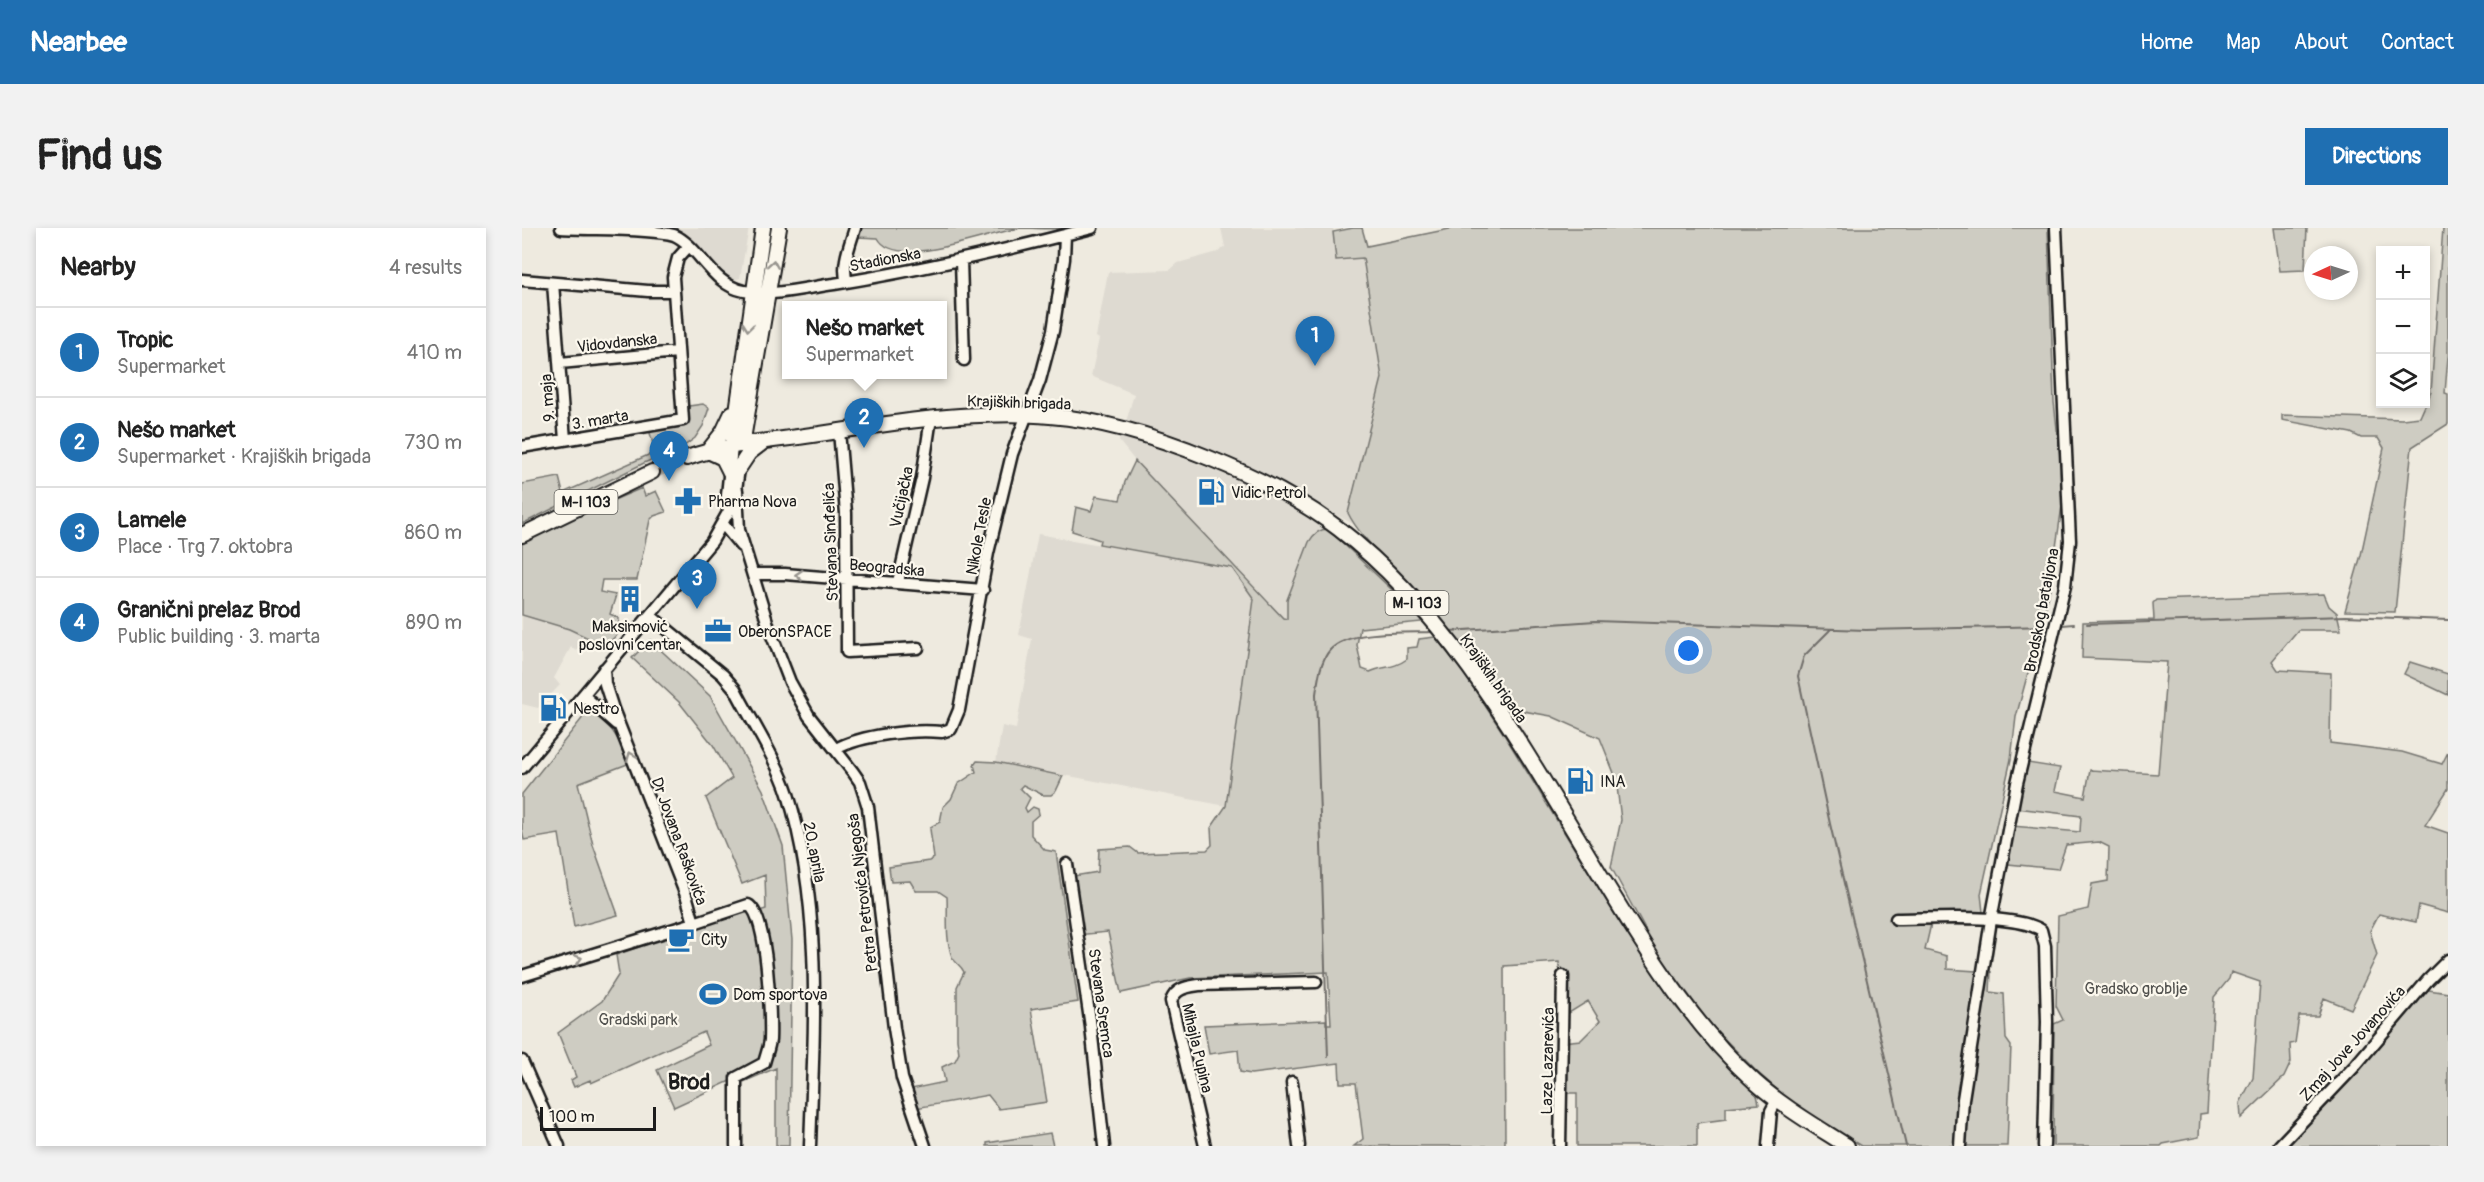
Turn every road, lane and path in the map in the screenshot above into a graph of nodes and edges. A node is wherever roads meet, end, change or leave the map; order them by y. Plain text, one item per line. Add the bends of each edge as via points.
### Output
1 (561, 228) edge
2 (763, 228) edge
3 (779, 228) edge
4 (855, 228) edge
5 (1092, 228) edge
6 (2056, 228) edge
7 (1065, 235) junction
8 (688, 247) junction
9 (961, 260) junction
10 (522, 280) edge
11 (553, 282) junction
12 (847, 282) junction
13 (673, 291) junction
14 (752, 292) junction
15 (768, 293) junction
16 (677, 352) junction
17 (964, 360) dead end
18 (560, 363) junction
19 (741, 389) junction
20 (748, 412) junction
21 (1026, 415) junction
22 (932, 418) junction
23 (683, 420) joint
24 (839, 431) junction
25 (566, 440) junction
26 (772, 441) junction
27 (737, 446) junction
28 (522, 447) edge
29 (708, 452) junction
30 (687, 458) tunnel mouth
31 (735, 470) junction
32 (652, 472) tunnel mouth
33 (737, 490) junction
34 (722, 523) junction
35 (737, 533) junction
36 (522, 534) edge
37 (712, 541) junction
38 (754, 574) junction
39 (847, 578) junction
40 (898, 582) junction
41 (983, 590) junction
42 (651, 616) junction
43 (918, 648) dead end
44 (604, 669) junction
45 (583, 695) junction
46 (620, 728) junction
47 (836, 749) junction
48 (522, 768) edge
49 (1067, 864) dead end
50 (1896, 919) dead end
51 (1991, 920) junction
52 (694, 923) junction
53 (2448, 960) edge
54 (522, 975) edge
55 (1563, 976) dead end
56 (1316, 982) dead end
57 (522, 1061) edge
58 (1292, 1082) dead end
59 (1777, 1100) junction
60 (1960, 1145) edge
61 (559, 1146) edge
62 (736, 1146) edge
63 (810, 1146) edge
64 (925, 1146) edge
65 (1104, 1146) edge
66 (1205, 1146) edge
67 (1299, 1146) edge
68 (1560, 1146) edge
69 (1768, 1146) edge
70 (1847, 1146) edge
71 (2044, 1146) edge
72 (2279, 1146) edge

1 - 8 street, Stadionska via 660,231 675,235
2 - 14 main road
15 -> 3 main road
4 - 12 street via 844,274
5 - 7 street, Stadionska
6 - 51 street, Brodskog bataljona via 2070,541 2065,586 2017,783
7 - 9 street, Stadionska
7 - 21 street, Nikole Tesle via 1053,331
8 - 13 street, Vidovdanska via 674,264
8 - 14 street, Stadionska via 726,284
9 - 12 street, Stadionska
9 - 17 street
10 - 11 street
11 - 13 street
11 - 18 street, 9. maja
12 - 15 street, Stadionska
13 - 16 street, Vidovdanska
14 - 15 street, Stadionska
14 -> 19 main road
15 - 20 main road
16 - 18 street, Vidovdanska
16 - 23 street, Vidovdanska
18 - 25 street, 9. maja
19 - 27 main road
19 - 29 main road via 723,432
20 - 26 main road via 758,434
20 - 27 main road
21 - 22 main road, Krajiških brigada / M-I 103
21 - 41 street, Nikole Tesle via 1009,464
21 - 59 main road, Krajiških brigada / M-I 103 via 1084,421 1146,436 1212,459 1301,504 1364,550 1431,619 1488,698 1662,974 1713,1038 1752,1080
22 - 24 main road, Krajiških brigada / M-I 103
22 - 40 street, Vučijačka
23 - 25 street, 3. marta
24 - 26 main road, Krajiških brigada / M-I 103
24 - 39 street, Stevana Sinđelića
25 - 28 street, 3. marta
26 - 27 main road, Krajiških brigada / M-I 103
26 - 31 main road via 754,448
27 - 29 main road, M-I 103
27 - 31 street
29 - 30 main road, M-I 103
29 - 31 main road via 723,458
31 - 33 street
31 - 34 street
32 - 36 main road, M-I 103
33 - 34 street
33 - 35 street
34 - 35 street, Petra Petrovića Njegoša
34 - 37 street
35 - 37 street
35 - 38 street, Petra Petrovića Njegoša
37 - 42 street
39 -> 38 street, Beogradska
38 - 47 street, Petra Petrovića Njegoša via 790,682 809,716
39 - 40 street, Beogradska
39 - 43 street, Stevana Sinđelića via 847,652
40 - 41 street, Beogradska
41 - 47 street, Nikole Tesle via 959,710 951,729 871,737
42 - 44 street
42 - 63 street, 20. aprila via 735,689 788,794 812,916
44 - 45 street
44 - 46 street, Dr Jovana Raškovića
45 - 46 street
45 - 48 street
52 -> 46 street, Dr Jovana Raškovića
47 - 64 street, Petra Petrovića Njegoša via 860,782 868,807 895,1038 902,1078
49 - 65 street, Stevana Sremca
50 - 51 street
51 - 60 street, Brodskog bataljona via 1963,1099
51 - 71 street via 2032,925 2041,930 2044,938
54 -> 52 street, Dr Jovana Raškovića
52 - 62 street via 748,905 755,910 763,935 768,1050 764,1063 736,1077
53 - 72 street, Zmaj Jove Jovanovića
55 - 68 street, Laze Lazarevića
56 - 66 street, Mihajla Pupina via 1198,985 1184,987 1173,995 1171,1001
57 - 61 street
58 - 67 street
59 - 69 street via 1771,1111
59 - 70 main road, Krajiških brigada / M-I 103

